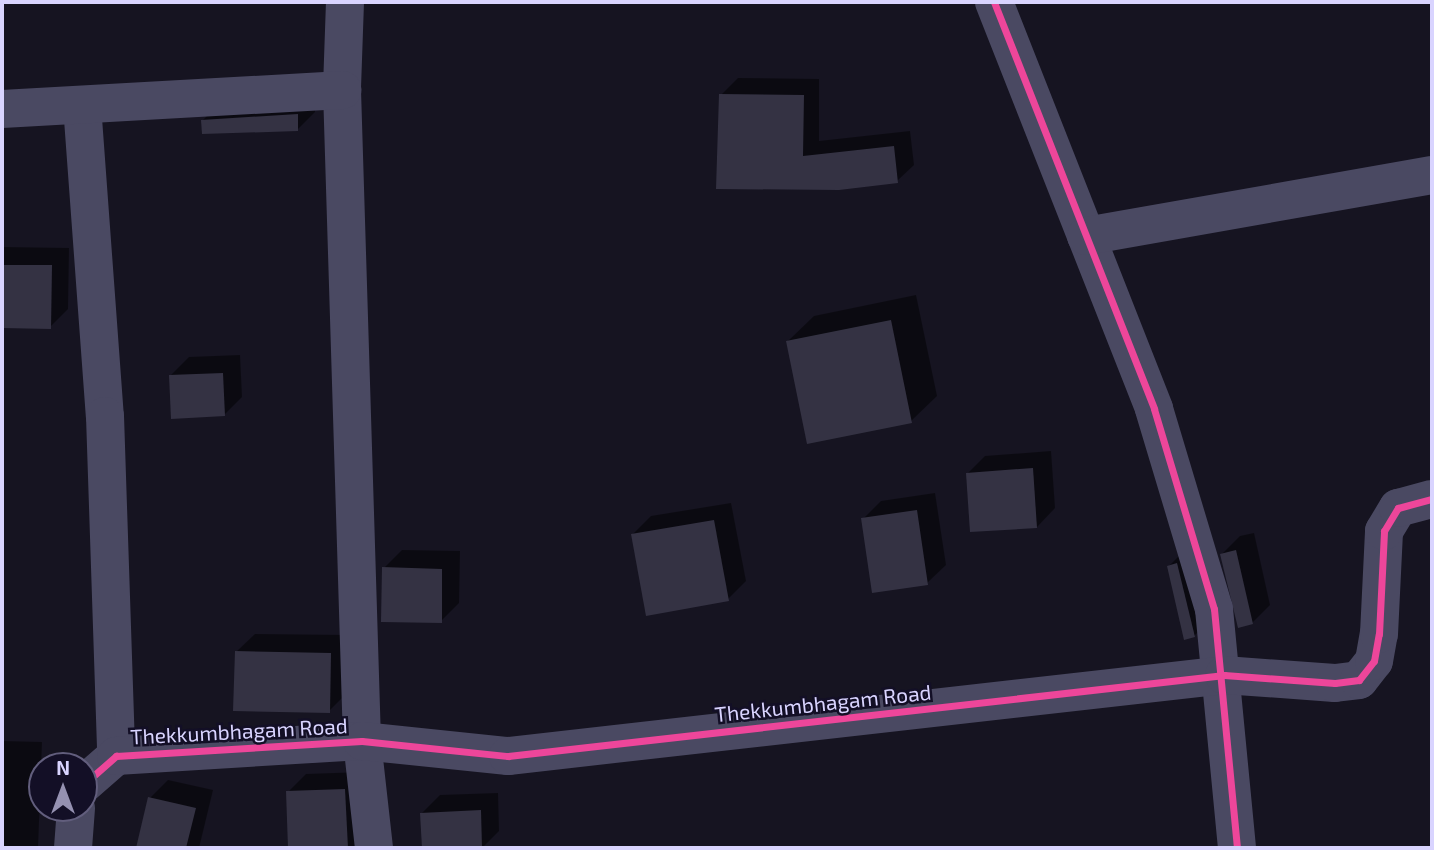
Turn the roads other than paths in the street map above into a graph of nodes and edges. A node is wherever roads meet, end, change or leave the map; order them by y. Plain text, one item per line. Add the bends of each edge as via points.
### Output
1 (345, 2) edge
2 (994, 2) edge
3 (342, 90) junction
4 (82, 104) junction
5 (2, 109) edge
6 (1432, 175) edge
7 (1086, 236) junction
8 (1432, 499) edge
9 (1224, 675) junction
10 (362, 741) junction
11 (116, 756) junction
12 (98, 772) edge
13 (75, 822) edge
14 (73, 848) edge
15 (374, 848) edge
16 (1237, 848) edge

1 - 3 street
2 - 7 street
3 - 4 street
3 - 10 street
4 - 5 street
4 - 11 street via 104,416
6 - 7 street
7 - 9 street via 1154,409 1214,609
8 - 9 street, Thekkumbhagam Road via 1398,508 1384,531 1374,661 1359,680 1335,683
9 - 10 street, Thekkumbhagam Road via 508,756
9 - 16 street
10 - 11 street, Thekkumbhagam Road
10 - 15 street
11 - 12 street, Thekkumbhagam Road
13 - 14 street

